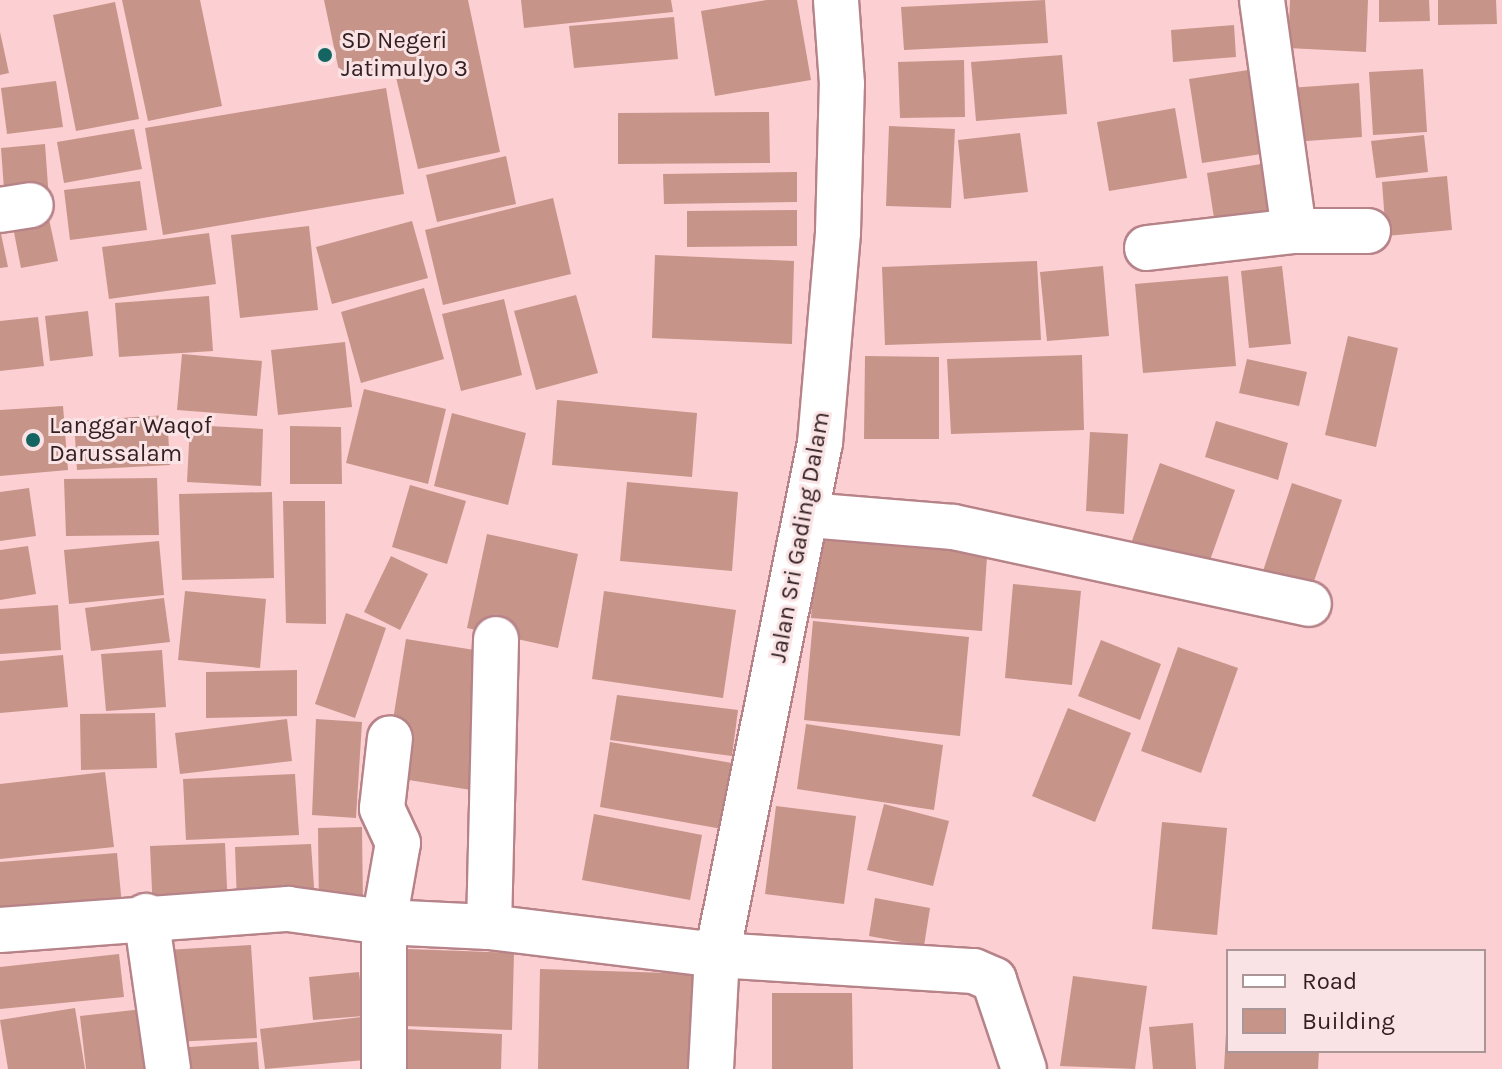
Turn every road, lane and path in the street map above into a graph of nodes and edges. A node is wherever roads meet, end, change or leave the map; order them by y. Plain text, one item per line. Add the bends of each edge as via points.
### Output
1 (836, 0) edge
2 (1262, 0) edge
3 (1294, 231) junction
4 (1368, 231) dead end
5 (1147, 248) dead end
6 (807, 515) junction
7 (1309, 604) dead end
8 (496, 639) dead end
9 (390, 738) dead end
10 (146, 916) junction
11 (384, 922) junction
12 (489, 927) junction
13 (0, 930) edge
14 (717, 955) junction
15 (168, 1069) edge
16 (384, 1069) edge
17 (711, 1069) edge
18 (1024, 1069) edge

1 - 6 street, Jalan Sri Gading Dalam via 842,84 838,232 820,443
2 - 3 street
3 - 4 street
3 - 5 street
6 - 7 street via 953,527
6 - 14 street, Jalan Sri Gading Dalam
8 - 12 street
9 - 11 street via 382,808 398,843
10 - 11 street via 288,909
10 - 13 street
10 - 15 street
11 - 12 street
11 - 16 street
12 - 14 street
14 - 17 street, Jalan Sri Gading Dalam
14 - 18 street via 974,971 994,980

